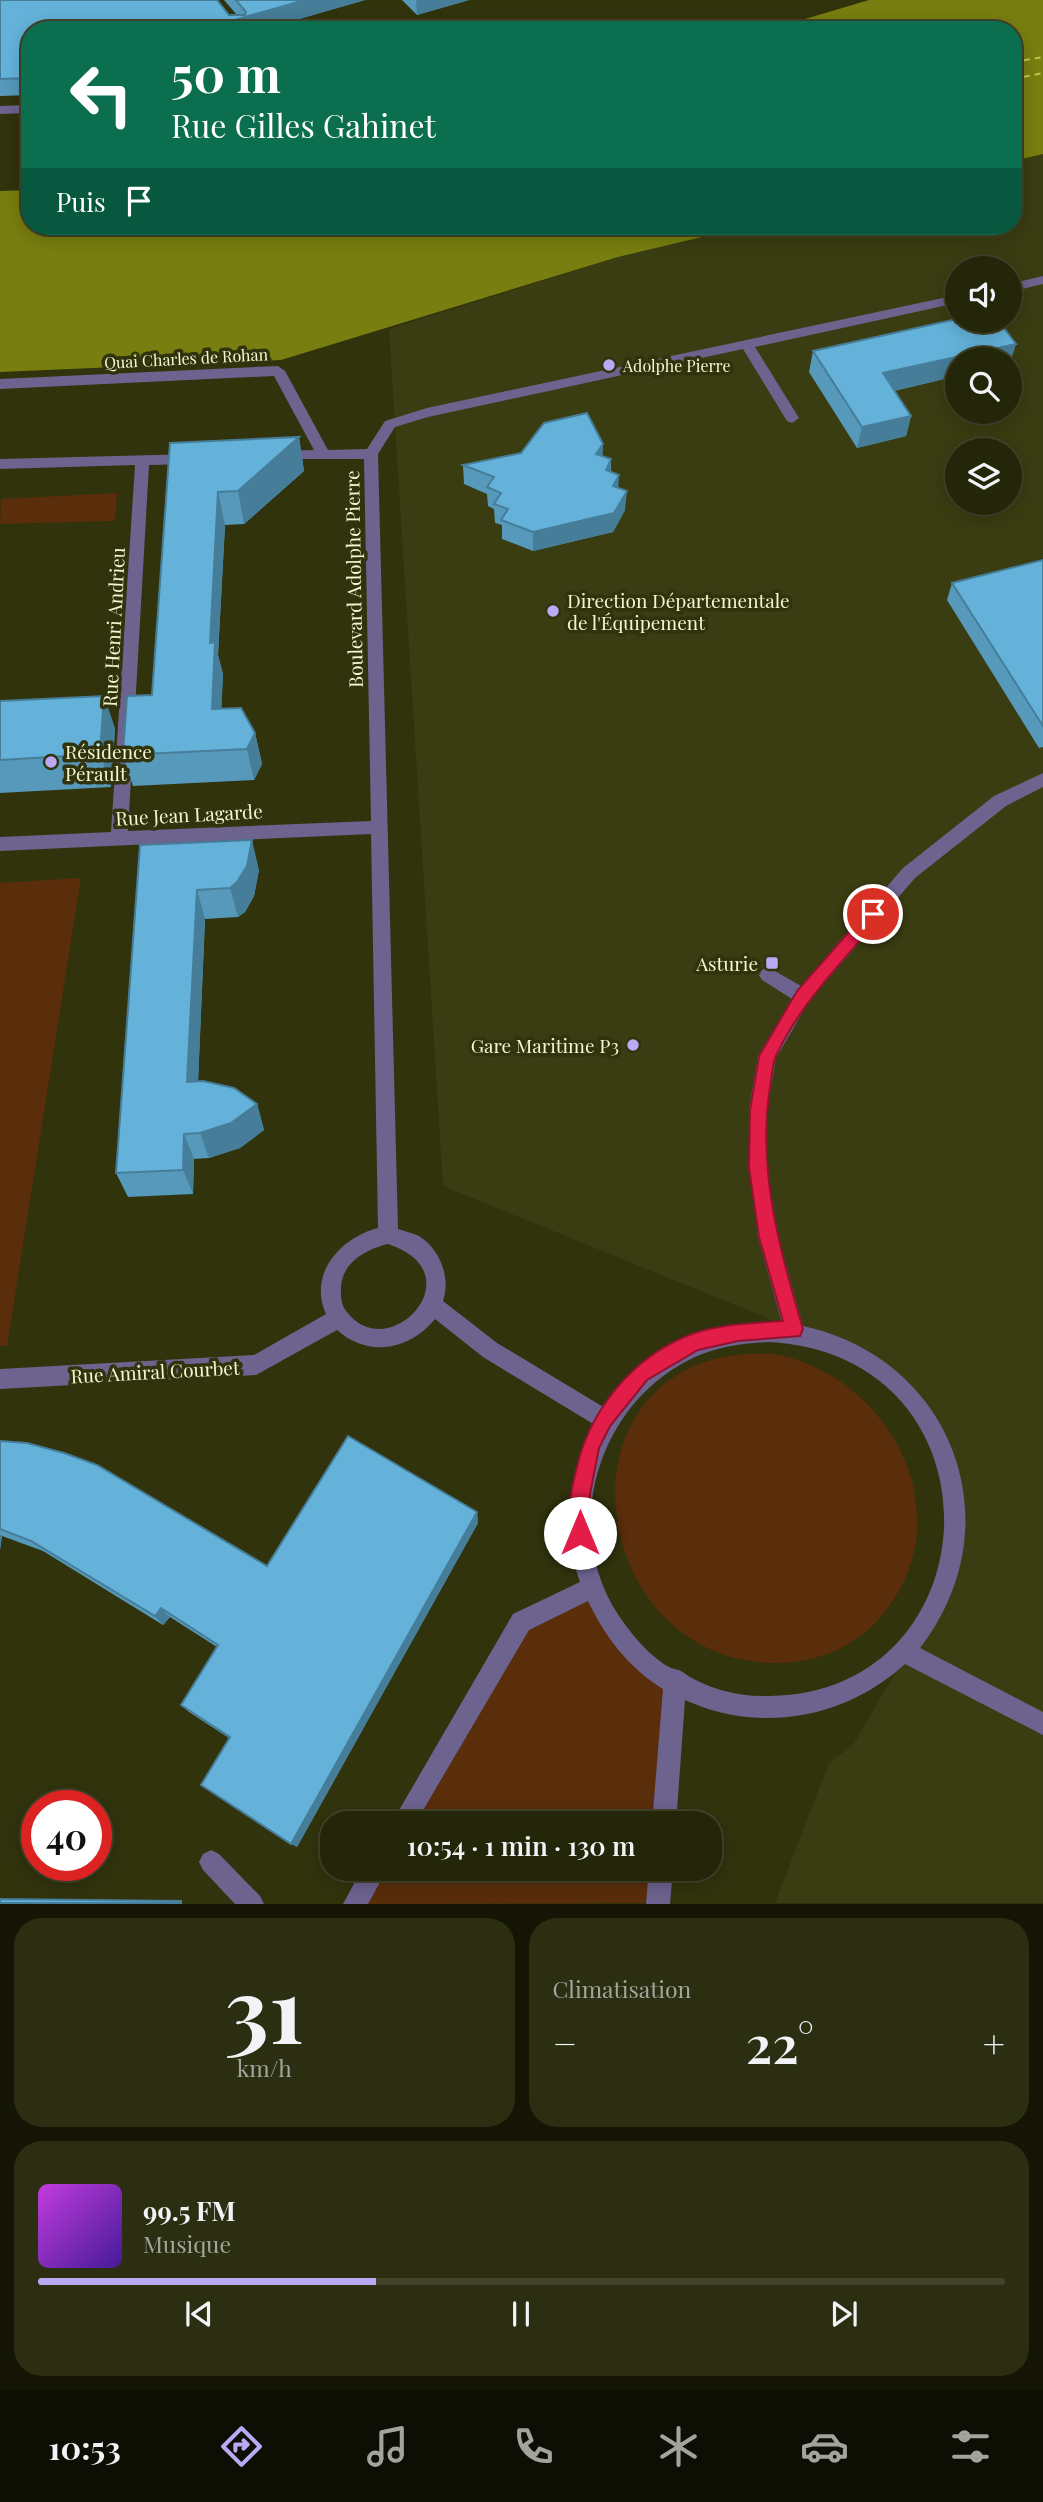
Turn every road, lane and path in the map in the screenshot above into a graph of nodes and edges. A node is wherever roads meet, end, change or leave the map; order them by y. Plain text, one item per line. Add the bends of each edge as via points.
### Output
1 (21, 109) edge
2 (0, 110) edge
3 (1043, 280) edge
4 (1022, 285) edge
5 (945, 302) edge
6 (747, 345) junction
7 (0, 384) edge
8 (792, 418) dead end
9 (371, 454) junction
10 (324, 455) junction
11 (259, 457) edge
12 (207, 458) edge
13 (142, 460) junction
14 (0, 464) edge
15 (1043, 779) edge
16 (379, 827) junction
17 (119, 839) junction
18 (0, 844) edge
19 (768, 975) dead end
20 (803, 996) junction
21 (388, 1235) junction
22 (433, 1306) junction
23 (339, 1318) junction
24 (794, 1329) junction
25 (0, 1379) edge
26 (604, 1419) junction
27 (592, 1588) junction
28 (907, 1653) junction
29 (675, 1680) junction
30 (1043, 1724) edge
31 (410, 1811) edge
32 (665, 1811) edge
33 (211, 1862) dead end
34 (368, 1881) edge
35 (660, 1881) edge
36 (252, 1903) edge
37 (355, 1903) edge
38 (658, 1903) edge

1 - 2 street
3 - 4 street
5 - 6 street, Boulevard Adolphe Pierre
6 - 8 street
6 - 9 street, Boulevard Adolphe Pierre via 427,413 390,424
7 - 10 street, Quai Charles de Rohan via 278,372
9 - 10 street
9 - 16 street, Boulevard Adolphe Pierre
10 - 11 street
12 - 13 street
13 - 14 street
13 - 17 street, Rue Henri Andrieu
15 - 20 street via 1000,800 909,873
16 - 17 street, Rue Jean Lagarde
16 - 21 street, Boulevard Adolphe Pierre
17 - 18 street, Rue Jean Lagarde
19 - 20 street
20 - 24 street via 767,1056 758,1110 758,1168 768,1237
21 - 22 street via 415,1243 433,1264 437,1291
21 - 23 street via 358,1242 337,1263 329,1291
22 - 23 street via 415,1327 388,1337 361,1334
22 - 26 street via 490,1350
23 - 25 street, Rue Amiral Courbet via 256,1365
24 - 26 street via 738,1332 695,1342 641,1373
24 - 28 street via 876,1373 908,1401 935,1438 948,1475 955,1516 950,1577 933,1618
26 - 27 street via 590,1447 580,1494 580,1533
27 - 29 street via 624,1633
27 - 31 street via 521,1622
28 - 29 street via 875,1682 813,1709 761,1708 724,1700
28 - 30 street
29 - 32 street
33 - 36 street
34 - 37 street
35 - 38 street

